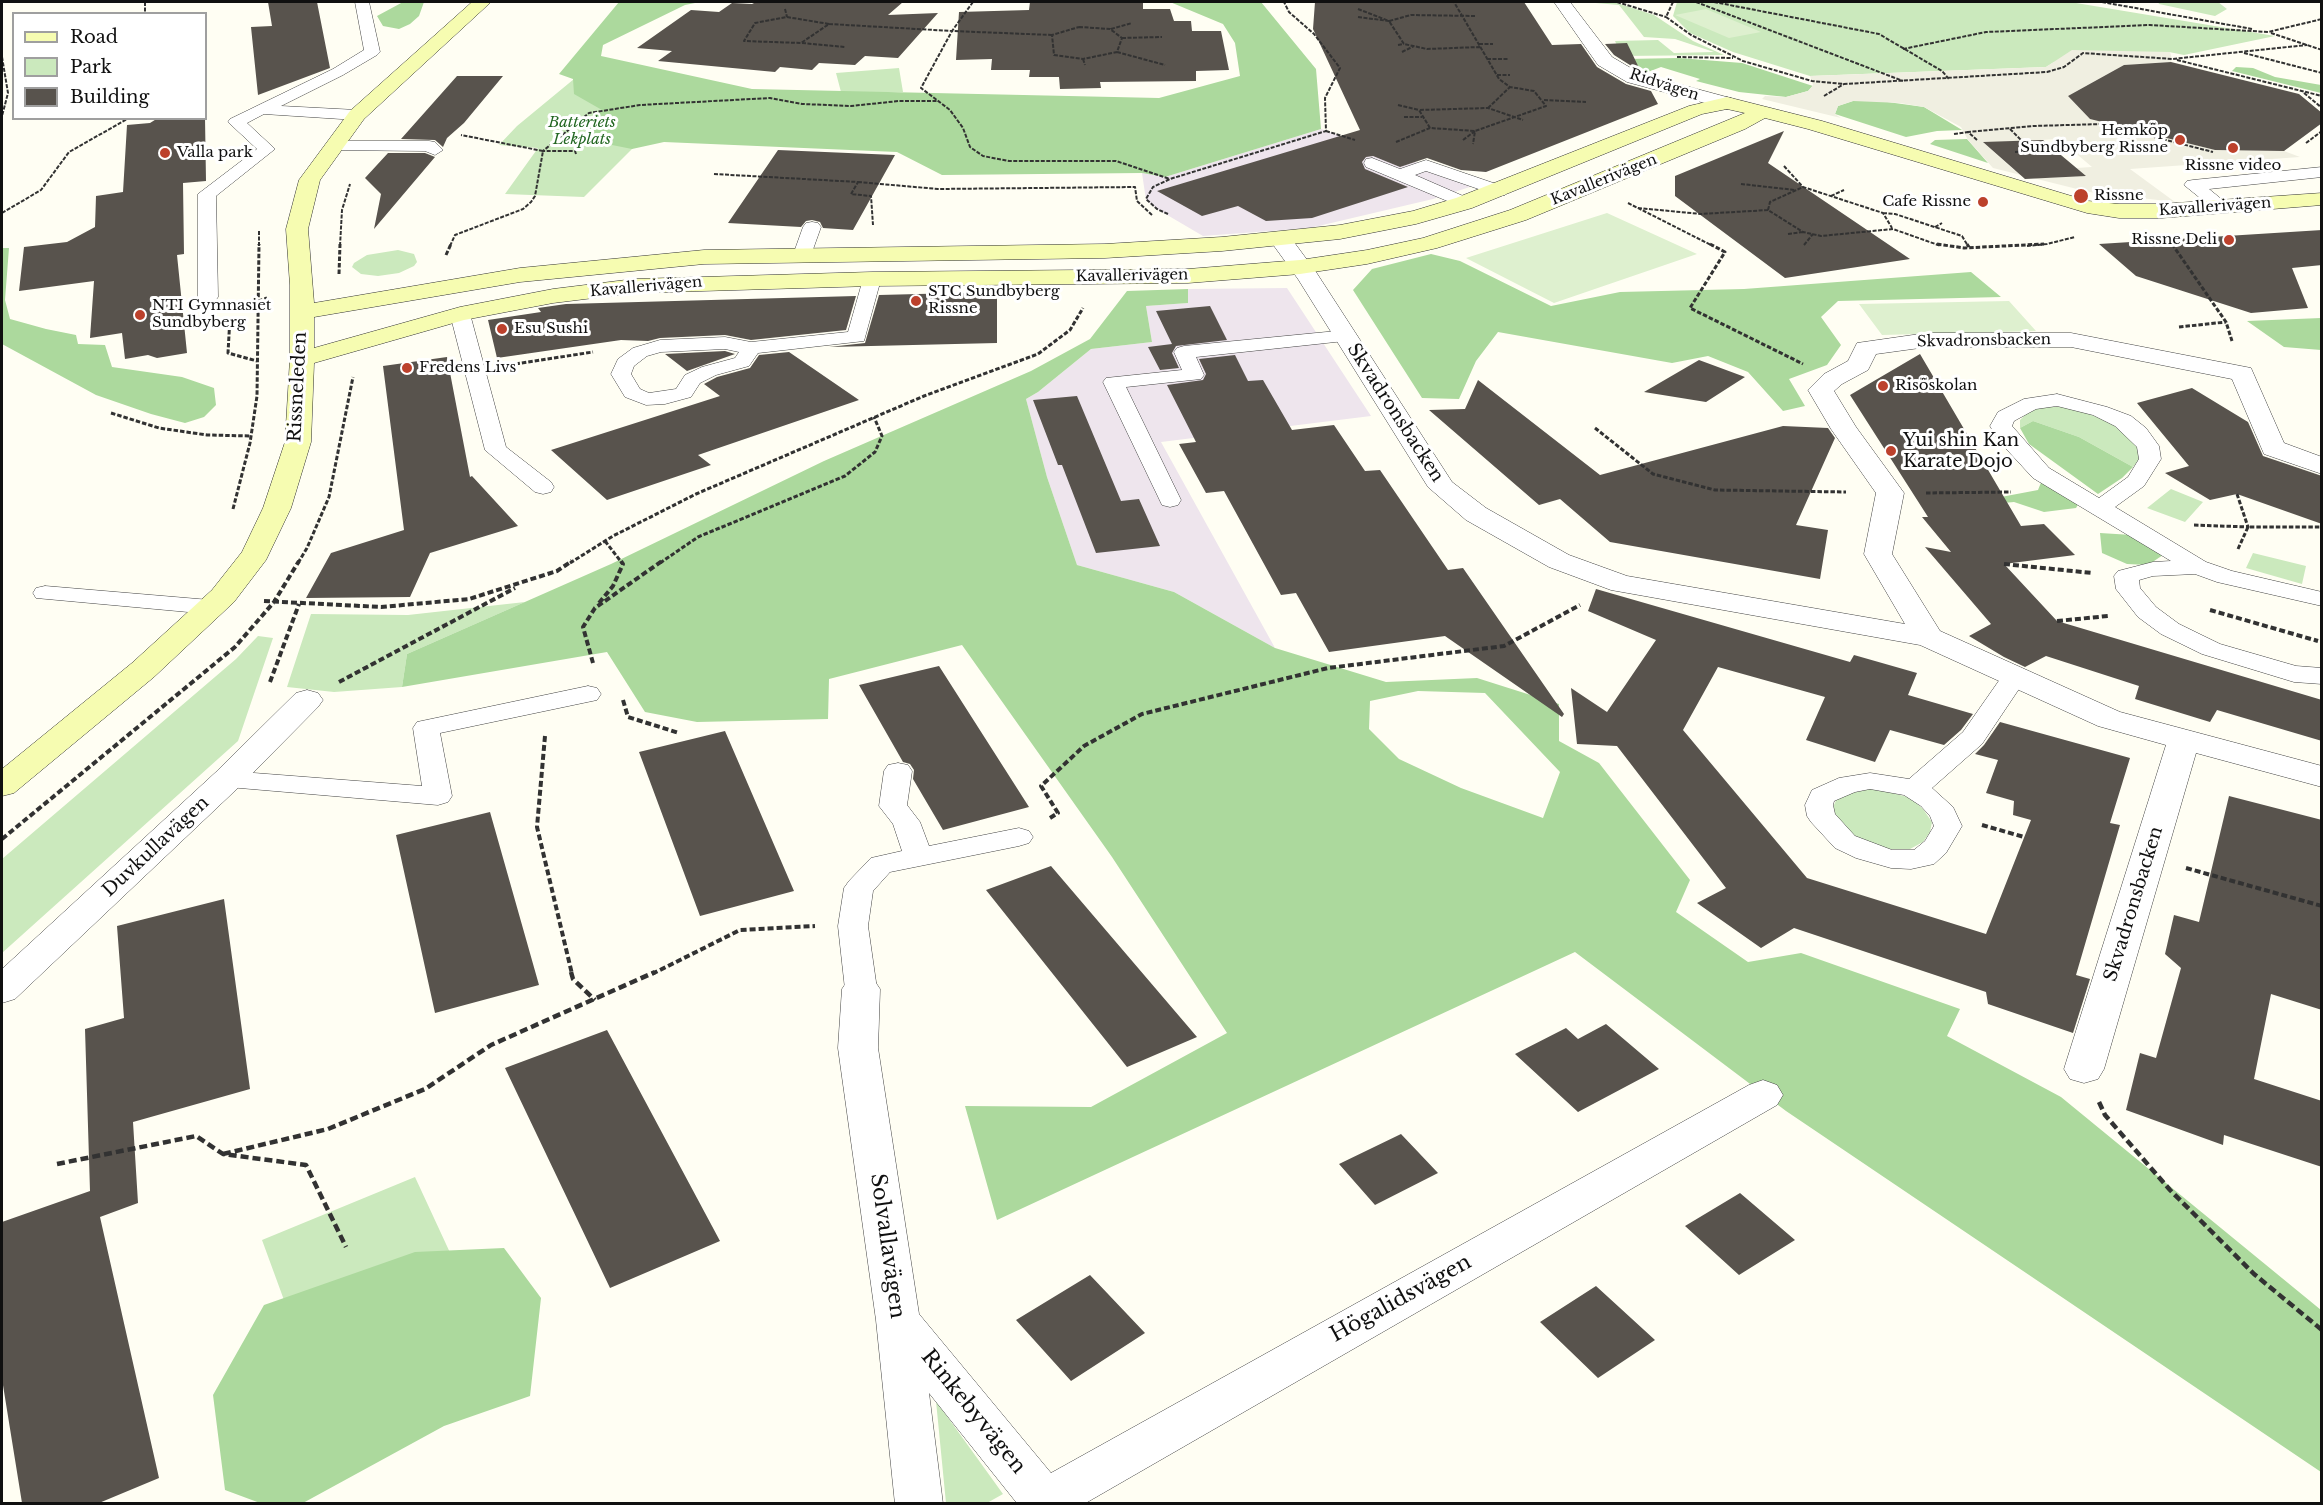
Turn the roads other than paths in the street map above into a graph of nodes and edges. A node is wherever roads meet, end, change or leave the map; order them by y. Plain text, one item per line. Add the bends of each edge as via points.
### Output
1 (362, 2) edge
2 (468, 2) edge
3 (482, 2) edge
4 (1562, 2) edge
5 (420, 56) junction
6 (237, 104) dead end
7 (1727, 104) junction
8 (264, 109) junction
9 (1762, 112) junction
10 (357, 115) junction
11 (335, 146) junction
12 (435, 150) dead end
13 (1372, 163) dead end
14 (2322, 172) edge
15 (1400, 175) junction
16 (1499, 191) junction
17 (2322, 199) edge
18 (1464, 203) junction
19 (2221, 206) junction
20 (812, 227) dead end
21 (1280, 239) junction
22 (802, 255) junction
23 (1299, 267) junction
24 (872, 279) junction
25 (208, 297) dead end
26 (302, 312) junction
27 (460, 314) junction
28 (1347, 336) junction
29 (751, 348) junction
30 (302, 359) junction
31 (2322, 466) edge
32 (543, 487) dead end
33 (1170, 500) dead end
34 (2100, 508) junction
35 (2198, 567) junction
36 (45, 593) dead end
37 (2322, 599) edge
38 (216, 601) junction
39 (1928, 637) junction
40 (2322, 676) edge
41 (2014, 677) junction
42 (594, 687) road end
43 (307, 700) road end
44 (2184, 739) junction
45 (898, 771) dead end
46 (2322, 777) edge
47 (228, 779) junction
48 (2, 786) edge
49 (1914, 789) dead end
50 (1019, 837) dead end
51 (918, 855) junction
52 (861, 989) joint
53 (2, 990) edge
54 (2084, 1068) road end
55 (1763, 1095) dead end
56 (898, 1320) junction
57 (1043, 1502) edge
58 (919, 1503) edge

1 - 8 lane via 372,52
2 - 5 street, Rissneleden
3 - 5 street, Rissneleden
4 - 7 street, Ridvägen via 1605,61 1634,78
5 - 10 street, Rissneleden
6 - 8 lane
7 - 9 street, Kavallerivägen
7 - 16 street, Kavallerivägen via 1696,110
8 - 10 lane
8 - 25 lane via 236,122 267,149 207,194
9 - 19 street, Kavallerivägen via 2087,207 2161,211
9 - 23 street, Kavallerivägen via 1518,215 1429,243
10 - 11 street, Rissneleden
11 - 12 lane via 429,146
11 - 26 street, Rissneleden via 310,180 297,229
13 - 15 lane
14 - 19 lane via 2193,185
15 - 16 lane via 1426,165
15 - 18 lane
16 - 18 street, Kavallerivägen
17 - 19 street, Kavallerivägen
18 - 21 street, Kavallerivägen via 1377,225
20 - 22 lane
21 - 22 street, Kavallerivägen via 1105,251
21 - 23 street, Skvadronsbacken
22 - 26 street, Kavallerivägen via 704,257 587,267
23 - 24 street, Kavallerivägen via 1188,276
23 - 28 street, Skvadronsbacken
24 - 27 street, Kavallerivägen via 634,286
24 - 29 lane via 857,337
26 - 30 street, Rissneleden
27 - 30 street, Kavallerivägen
27 - 32 lane via 496,450
28 - 33 lane via 1184,352 1194,375 1113,382
28 - 39 street, Skvadronsbacken via 1442,487 1476,514 1559,561 1621,584
29 - 29 lane via 725,343 660,346 640,352 625,363 621,374 632,393 646,399 665,398 684,393 693,379 709,371 742,362
30 - 38 street, Rissneleden via 298,442 278,508 256,554
31 - 39 street, Skvadronsbacken via 2273,448 2242,373 2071,340 1927,340 1866,348 1859,365 1821,390 1890,493 1878,554
34 - 34 lane via 2042,473 2006,435 2001,426 2006,417 2031,402 2057,399 2100,411 2138,433 2148,446 2150,459 2136,482
34 - 35 lane
35 - 37 lane
35 - 40 lane via 2153,569 2127,576 2128,588 2147,612 2170,629 2211,649 2294,674
36 - 38 lane
38 - 48 street, Rissneleden via 143,670
39 - 41 street, Skvadronsbacken
41 - 44 street, Skvadronsbacken via 2109,719
41 - 49 lane via 1973,738
42 - 47 lane via 548,702 426,728 438,796
43 - 47 street, Duvkullavägen
44 - 46 street, Skvadronsbacken
44 - 54 street, Skvadronsbacken
45 - 51 lane via 893,806 906,822
47 - 53 street, Duvkullavägen
50 - 51 lane
51 - 52 lane via 881,865 859,888 853,926
52 - 56 street, Solvallavägen via 858,1048
55 - 57 street, Högalidsvägen
56 - 57 street, Rinkebyvägen
56 - 58 street, Solvallavägen

